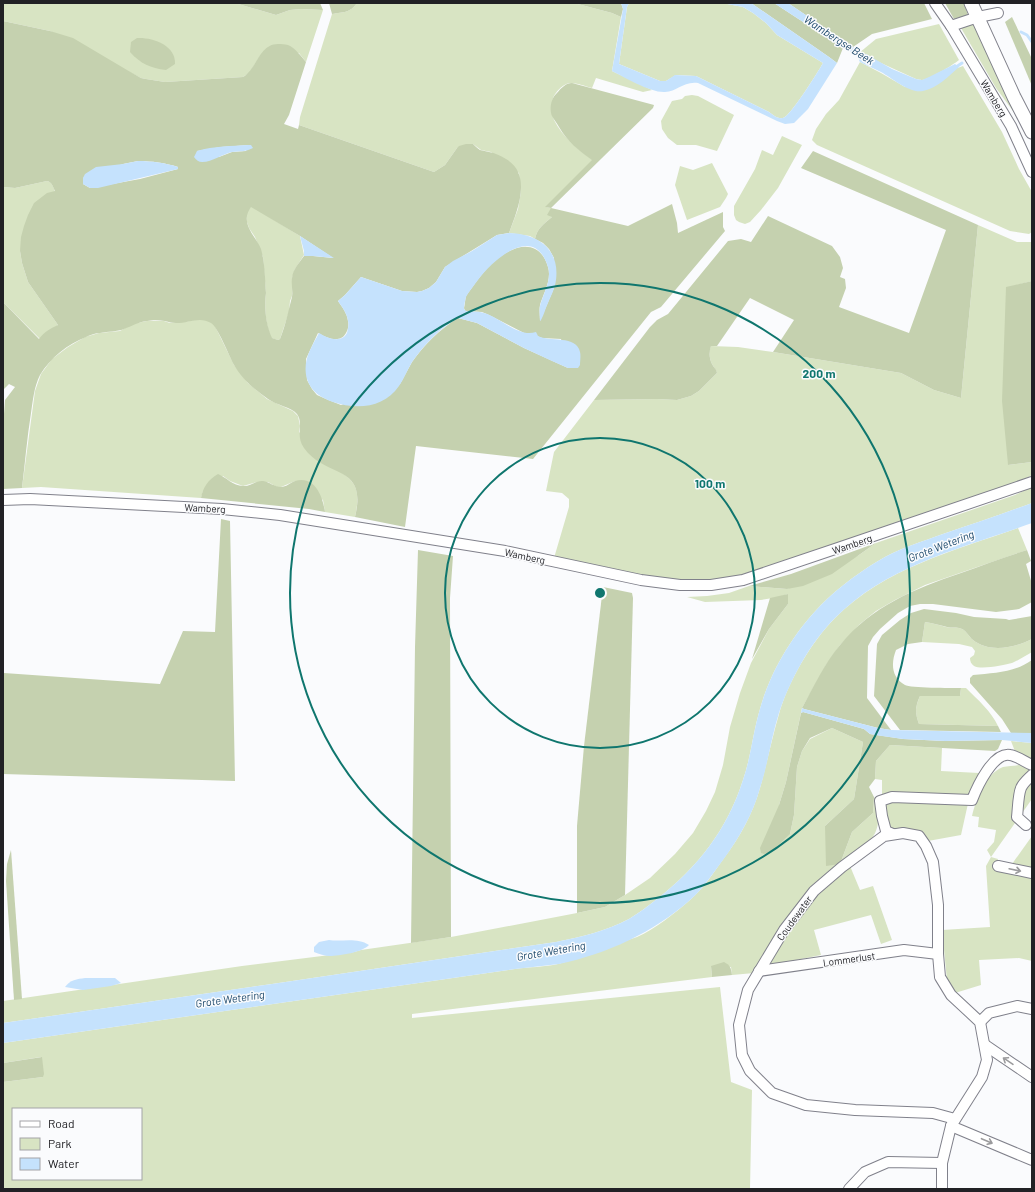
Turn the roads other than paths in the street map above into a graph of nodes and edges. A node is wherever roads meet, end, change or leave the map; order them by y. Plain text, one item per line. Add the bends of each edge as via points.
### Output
1 (935, 3) edge
2 (971, 3) edge
3 (998, 13) dead end
4 (978, 17) junction
5 (951, 26) junction
6 (1032, 132) edge
7 (1032, 172) edge
8 (1032, 482) edge
9 (3, 500) edge
10 (1032, 765) edge
11 (1032, 775) edge
12 (1026, 825) dead end
13 (893, 834) junction
14 (998, 866) dead end
15 (1032, 873) edge
16 (938, 954) junction
17 (759, 971) junction
18 (1032, 1009) edge
19 (980, 1022) junction
20 (984, 1045) junction
21 (1032, 1077) edge
22 (953, 1123) junction
23 (1032, 1159) edge
24 (942, 1164) junction
25 (849, 1189) edge
26 (942, 1189) edge

1 - 5 street, Wamberg
2 - 4 main road, Wamberg
3 - 4 street
4 - 5 street
4 - 6 main road, Wamberg
5 - 7 street, Wamberg via 1011,126
8 - 9 street, Wamberg via 743,580 703,585 641,580 504,551 280,515 222,509 30,499
10 - 13 street via 1005,754 993,763 978,783 972,800 892,797 880,801 886,831
11 - 12 street via 1021,788 1017,817
13 - 16 street, Coudewater via 919,836 933,862 938,905
13 - 17 street, Coudewater via 884,836 842,866 814,891 784,930
14 -> 15 street
16 - 17 street, Lommerlust via 904,950
16 - 19 street, Coudewater via 940,977 952,995
17 - 22 street, Coudewater via 748,990 739,1025 742,1055 750,1072 772,1093 806,1105 933,1113
18 - 19 street via 1017,1006 996,1011 989,1013
19 - 20 street
21 -> 20 street
20 - 22 street via 987,1060 982,1077
22 -> 23 street, Coudewater
22 - 24 street
24 - 25 street via 888,1162 865,1172
24 - 26 street

